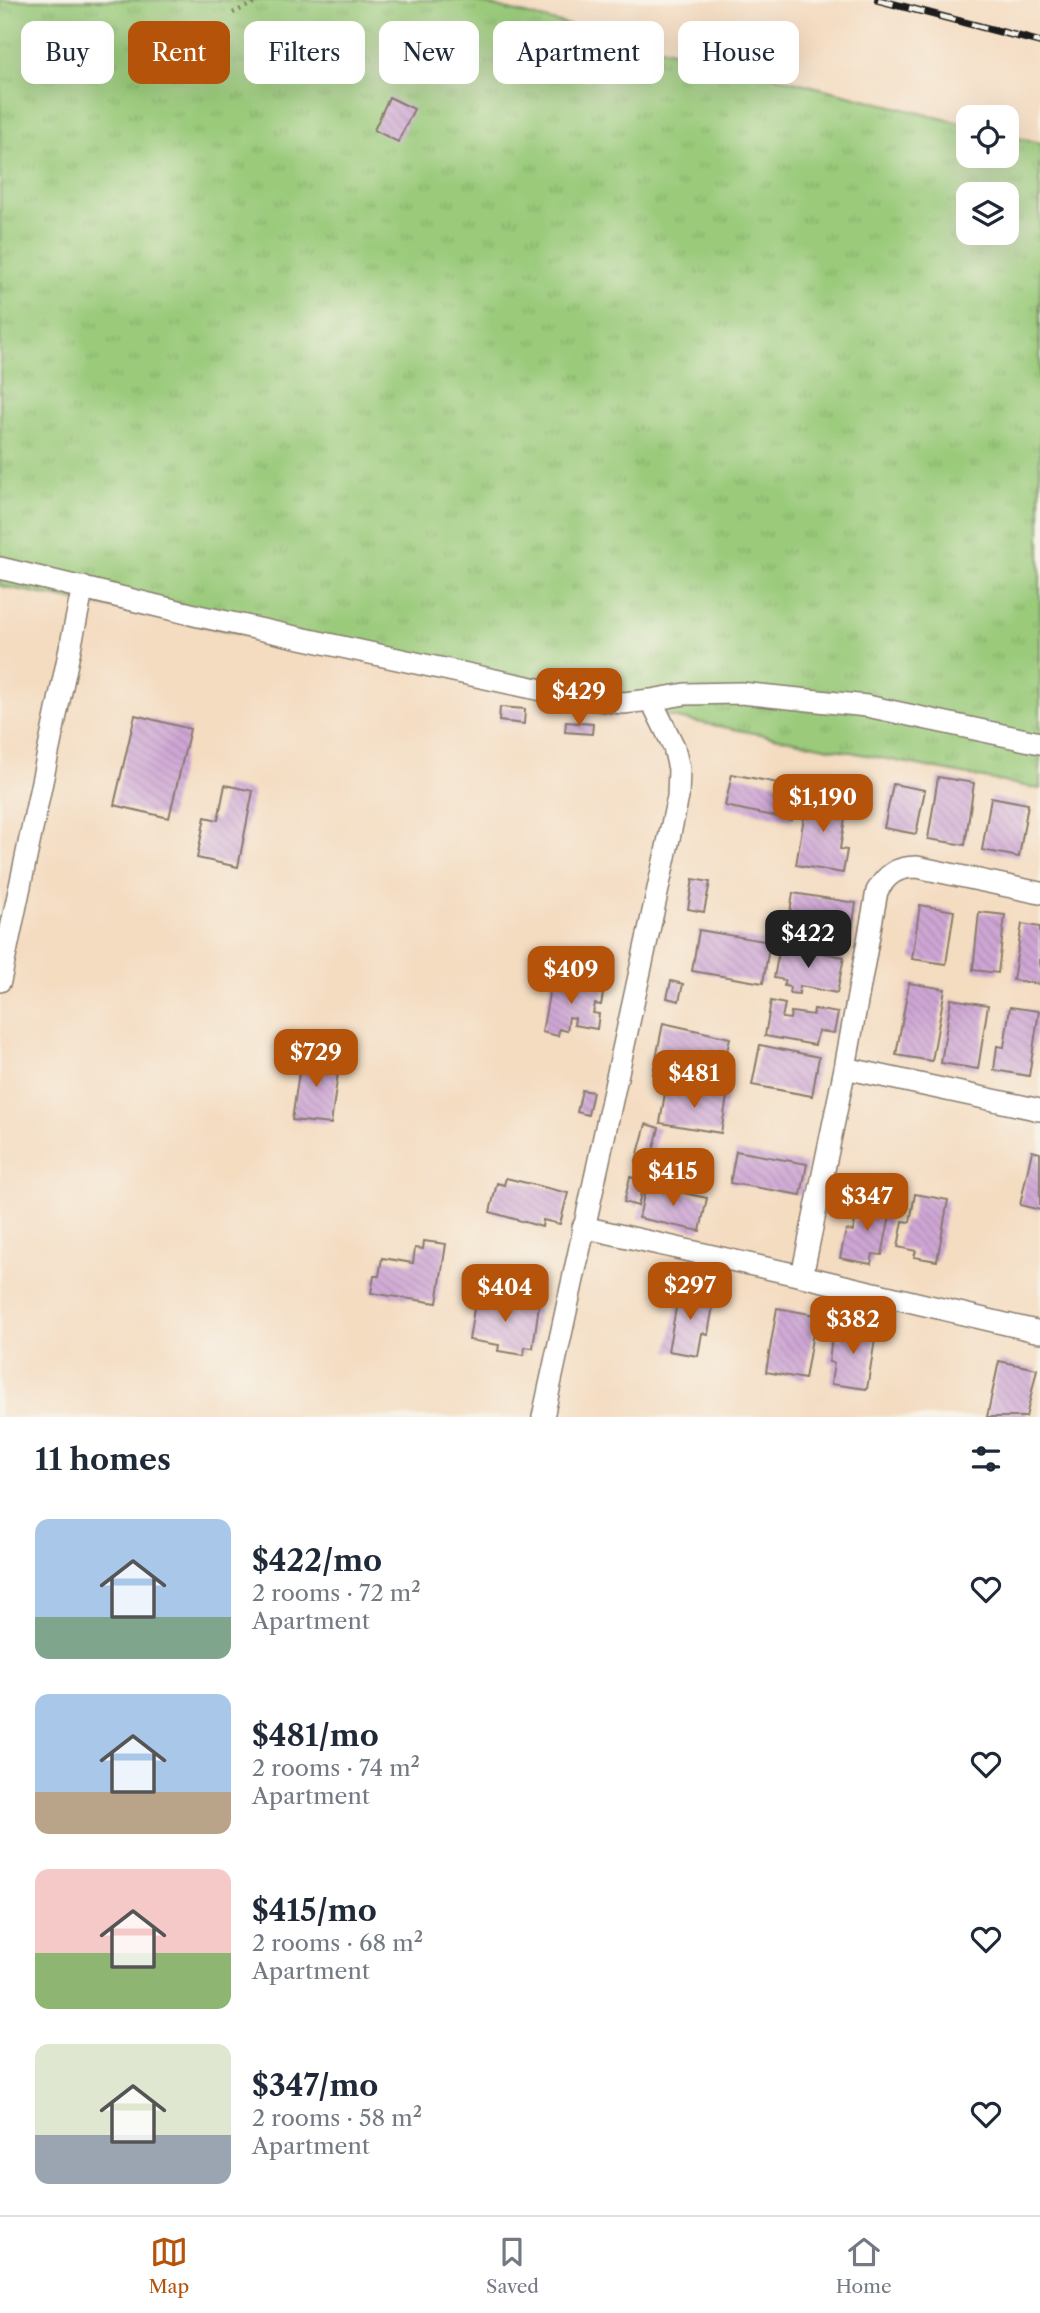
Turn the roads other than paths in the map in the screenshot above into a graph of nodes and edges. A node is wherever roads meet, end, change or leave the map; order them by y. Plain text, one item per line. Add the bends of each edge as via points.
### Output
1 (0, 568) edge
2 (83, 587) junction
3 (651, 700) junction
4 (1040, 743) edge
5 (1040, 893) edge
6 (0, 981) edge
7 (845, 1068) junction
8 (1040, 1110) edge
9 (583, 1227) junction
10 (802, 1276) junction
11 (1040, 1332) edge
12 (543, 1417) edge

1 - 2 street
2 - 3 street via 574,697 623,703
2 - 6 street
3 - 4 street via 685,694 741,694 867,706
3 - 9 street via 674,747 678,797
5 - 7 street via 917,867 904,867 884,879 877,891
7 - 8 street
7 - 10 street
9 - 10 street
9 - 12 street
10 - 11 street

